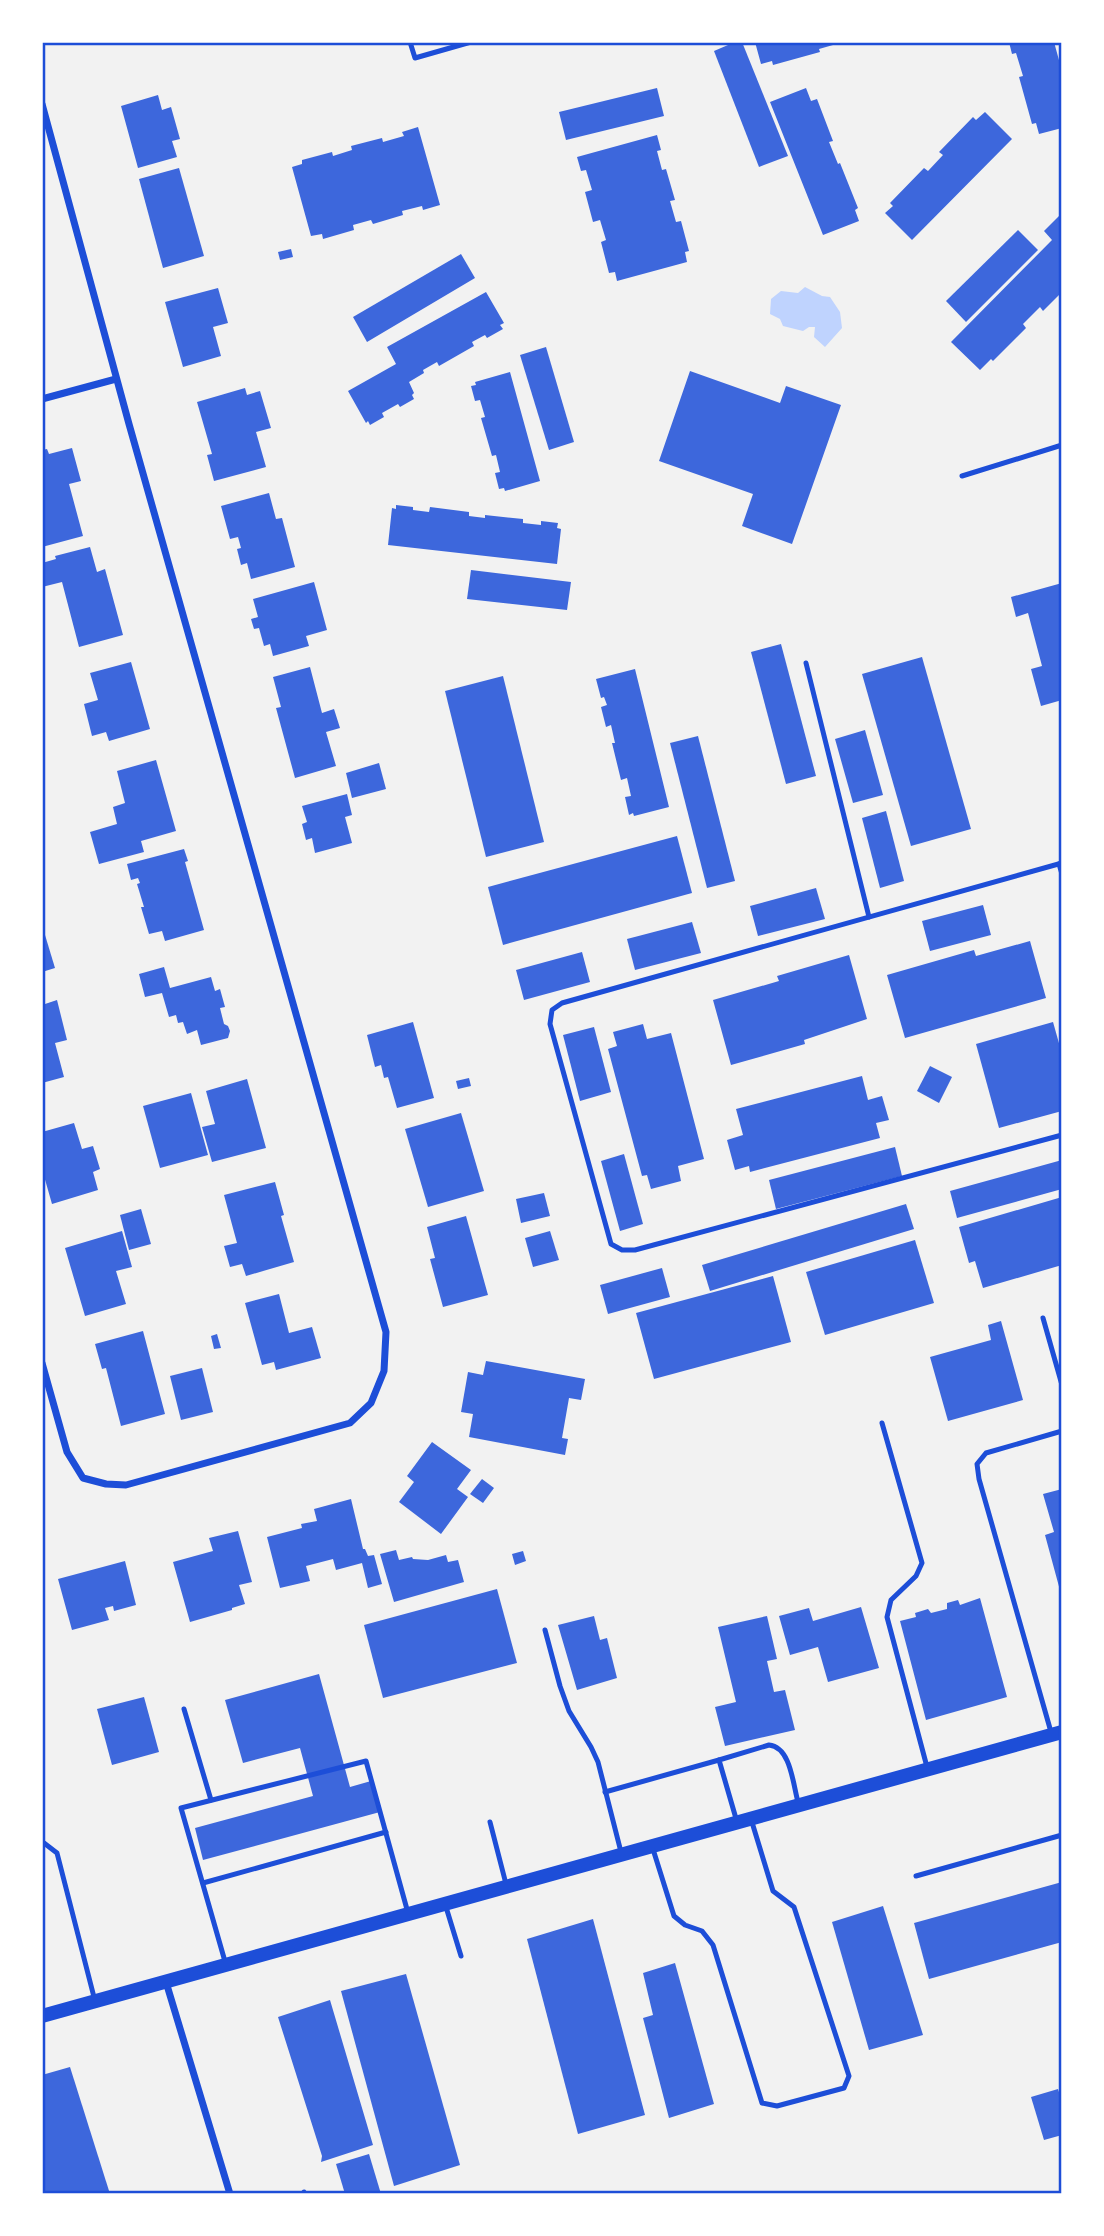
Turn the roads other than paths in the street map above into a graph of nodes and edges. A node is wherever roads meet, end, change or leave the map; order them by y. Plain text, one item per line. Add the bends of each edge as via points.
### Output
1 (411, 42) edge
2 (471, 42) edge
3 (42, 104) edge
4 (116, 379) junction
5 (42, 398) edge
6 (1062, 446) edge
7 (962, 476) dead end
8 (806, 663) dead end
9 (1061, 863) edge
10 (1062, 874) edge
11 (869, 917) junction
12 (1062, 1135) edge
13 (1043, 1318) dead end
14 (42, 1363) edge
15 (1062, 1385) edge
16 (883, 1423) dead end
17 (1062, 1431) edge
18 (545, 1630) dead end
19 (184, 1709) dead end
20 (1057, 1733) edge
21 (719, 1759) junction
22 (928, 1769) junction
23 (606, 1793) junction
24 (211, 1800) junction
25 (799, 1805) junction
26 (744, 1821) junction
27 (490, 1822) dead end
28 (386, 1832) junction
29 (1062, 1835) edge
30 (42, 1843) edge
31 (652, 1846) junction
32 (622, 1855) junction
33 (916, 1876) dead end
34 (203, 1883) junction
35 (507, 1887) junction
36 (445, 1904) junction
37 (409, 1914) junction
38 (461, 1956) dead end
39 (226, 1965) junction
40 (166, 1981) junction
41 (95, 2001) junction
42 (42, 2016) edge
43 (230, 2194) edge

1 - 2 lane via 415,58
3 - 4 street
4 - 5 street
4 - 14 street via 386,1332 384,1371 371,1404 349,1423 126,1485 83,1478 66,1452
6 - 7 lane
8 - 11 lane
9 - 10 lane
9 - 11 lane
11 - 12 lane via 562,1003 552,1010 550,1024 611,1244 635,1250
13 - 15 lane
16 - 22 lane via 922,1563 916,1576 891,1600 887,1617
17 - 20 lane via 986,1453 977,1464
18 - 23 lane via 564,1699 598,1762
19 - 24 lane
20 - 22 main road
21 - 23 lane
21 - 25 lane via 777,1746 786,1758
21 - 26 lane
22 - 25 main road
23 - 32 lane
24 - 28 lane via 366,1761
24 - 34 lane via 181,1808
25 - 26 main road
26 - 31 main road
26 - 31 lane via 773,1891 794,1907 849,2076 844,2088 777,2106 762,2103 713,1945 702,1931 674,1916
27 - 35 lane
28 - 34 lane
28 - 37 lane
29 - 33 lane
30 - 41 lane via 57,1853
31 - 32 main road
32 - 35 main road
34 - 39 lane
35 - 36 main road
36 - 37 main road
36 - 38 lane
37 - 39 main road
39 - 40 main road
40 - 41 main road
40 - 43 street
41 - 42 main road

